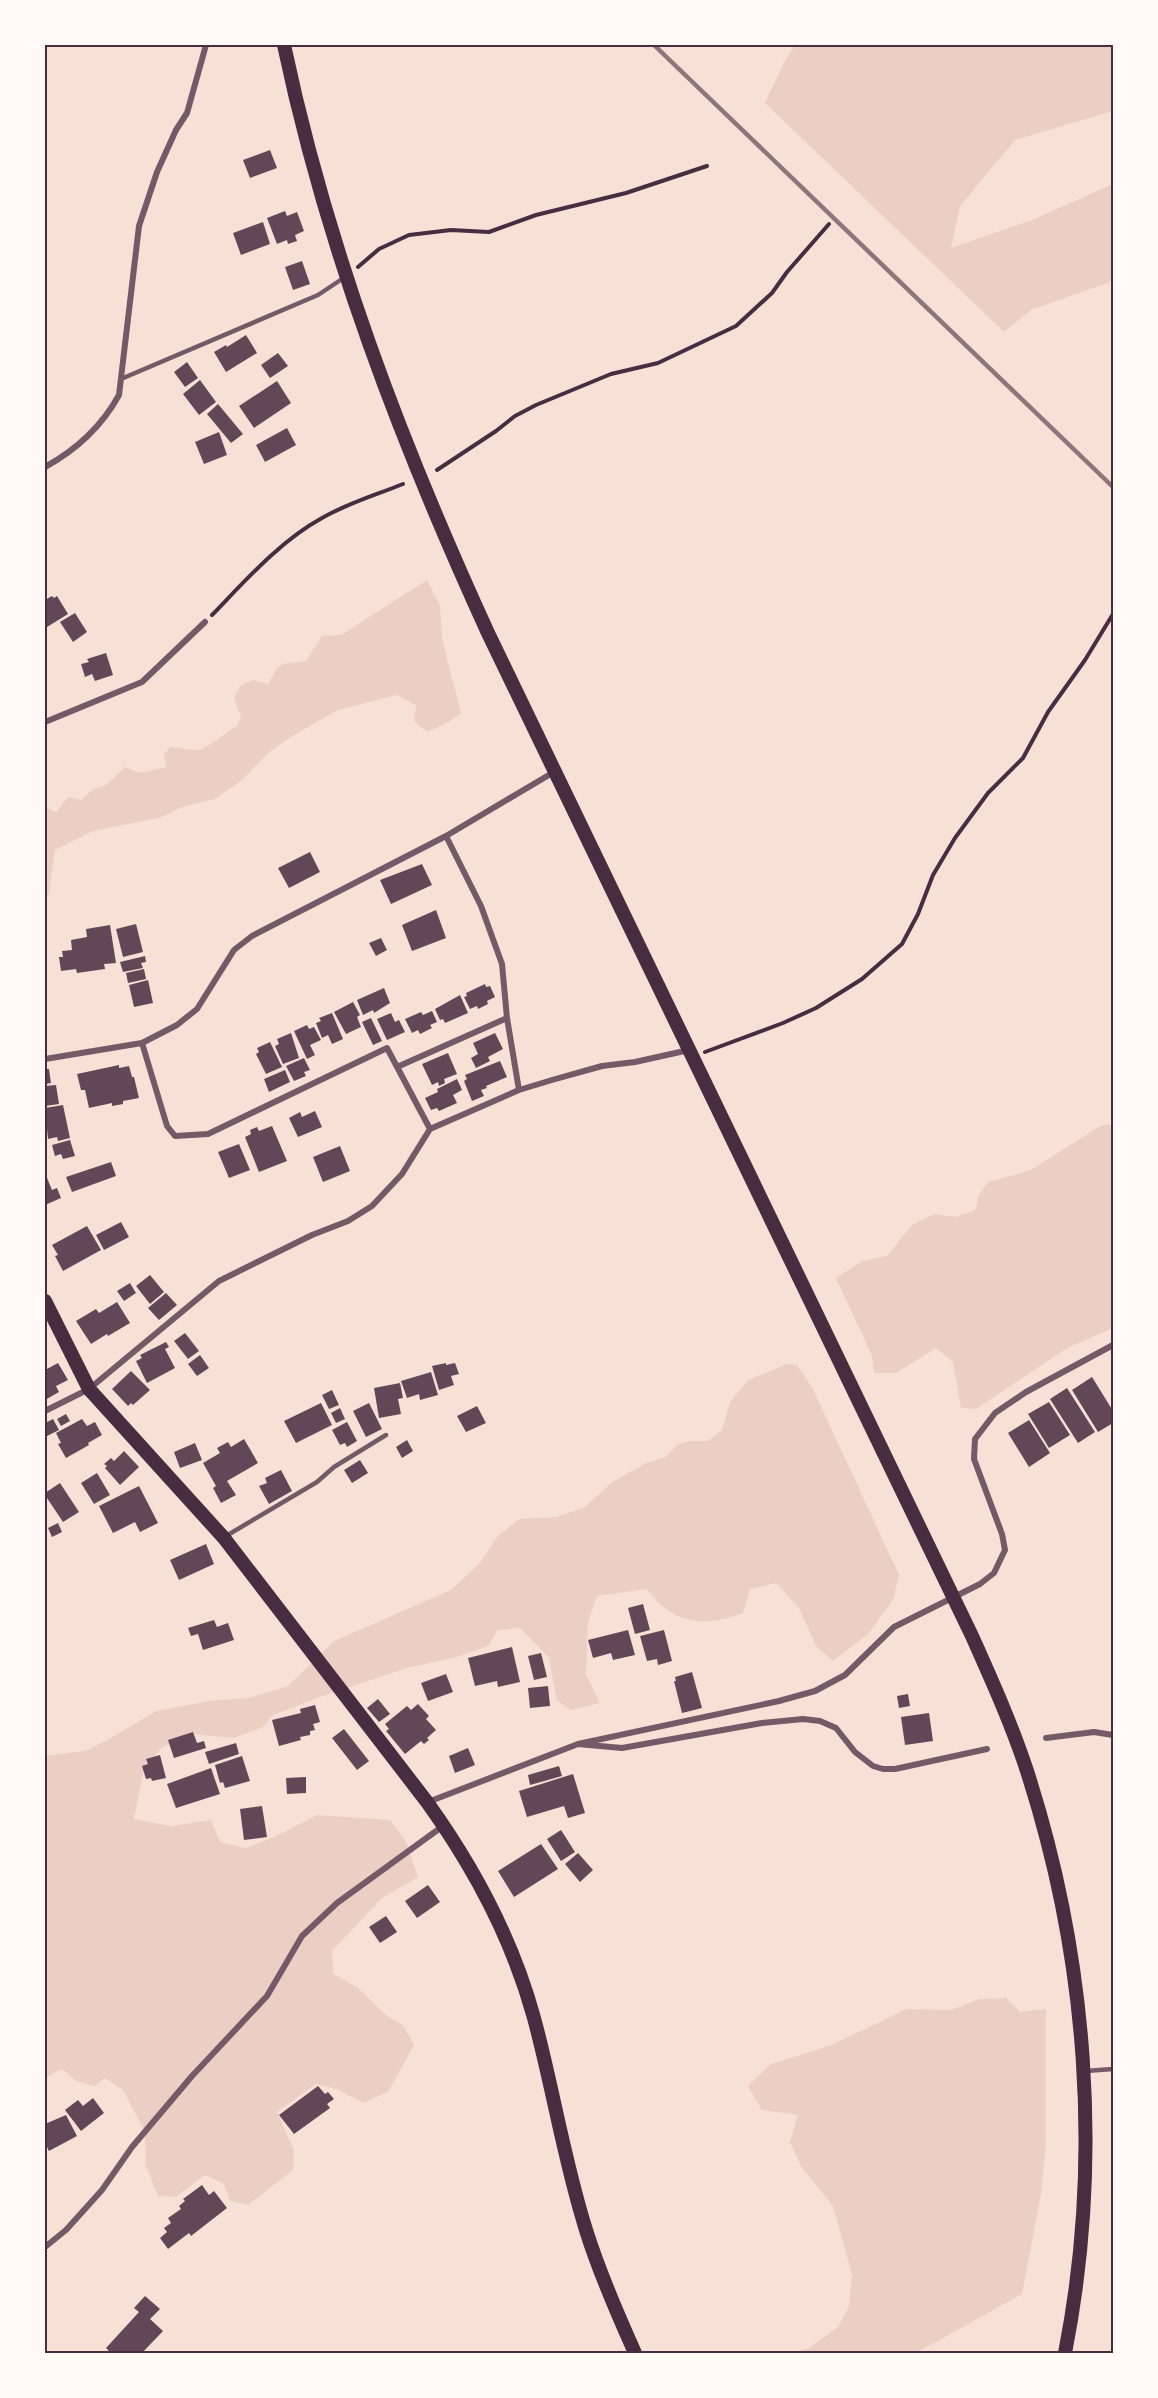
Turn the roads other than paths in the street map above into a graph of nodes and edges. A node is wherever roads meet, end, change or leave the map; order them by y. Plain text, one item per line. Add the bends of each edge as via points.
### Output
1 (206, 45) edge
2 (284, 45) edge
3 (345, 277) junction
4 (121, 379) junction
5 (45, 467) edge
6 (206, 622) road end
7 (45, 722) edge
8 (555, 771) junction
9 (446, 836) junction
10 (507, 1018) junction
11 (142, 1043) junction
12 (691, 1053) junction
13 (45, 1059) edge
14 (397, 1067) junction
15 (519, 1090) junction
16 (430, 1130) junction
17 (45, 1301) edge
18 (1113, 1345) edge
19 (89, 1389) junction
20 (45, 1411) edge
21 (386, 1435) dead end
22 (224, 1538) junction
23 (954, 1599) junction
24 (1113, 1735) edge
25 (1046, 1738) dead end
26 (578, 1744) junction
27 (987, 1749) dead end
28 (427, 1802) junction
29 (443, 1825) junction
30 (1113, 2069) edge
31 (1083, 2071) junction
32 (45, 2247) edge
33 (635, 2353) edge
34 (1065, 2353) edge

1 - 4 street via 187,113 157,172 139,226
2 - 3 main road
3 - 4 lane via 318,295
3 - 8 main road via 441,529
4 - 5 street via 119,395 108,415 82,441
6 - 7 street via 142,682
8 - 9 street
8 - 12 main road
9 - 10 street via 481,906 502,964
9 - 11 street via 252,936 234,951 197,1010
10 - 14 street
10 - 15 street
11 - 13 street
11 - 14 street via 167,1126 175,1136 208,1134 387,1048
12 - 15 street via 602,1066
12 - 23 main road
14 - 16 street
15 - 16 street
16 - 19 street via 402,1174 372,1206 219,1281
17 - 19 main road
18 - 23 street via 995,1413 975,1439 974,1459 1005,1550 994,1573
19 - 20 street
19 - 22 main road
21 - 22 lane
22 - 28 main road
23 - 26 street via 894,1627 845,1675 815,1691
23 - 31 main road via 1009,1721 1043,1825 1069,1942
24 - 25 street via 1095,1732
26 - 27 street via 622,1748 803,1719 836,1728 863,1760 883,1769
26 - 28 street
28 - 29 main road
29 - 32 street via 337,1903 302,1936 267,1995 154,2120 102,2190
29 - 33 main road via 498,1923 519,1977 533,2016 586,2230
30 - 31 lane
31 - 34 main road via 1082,2225

